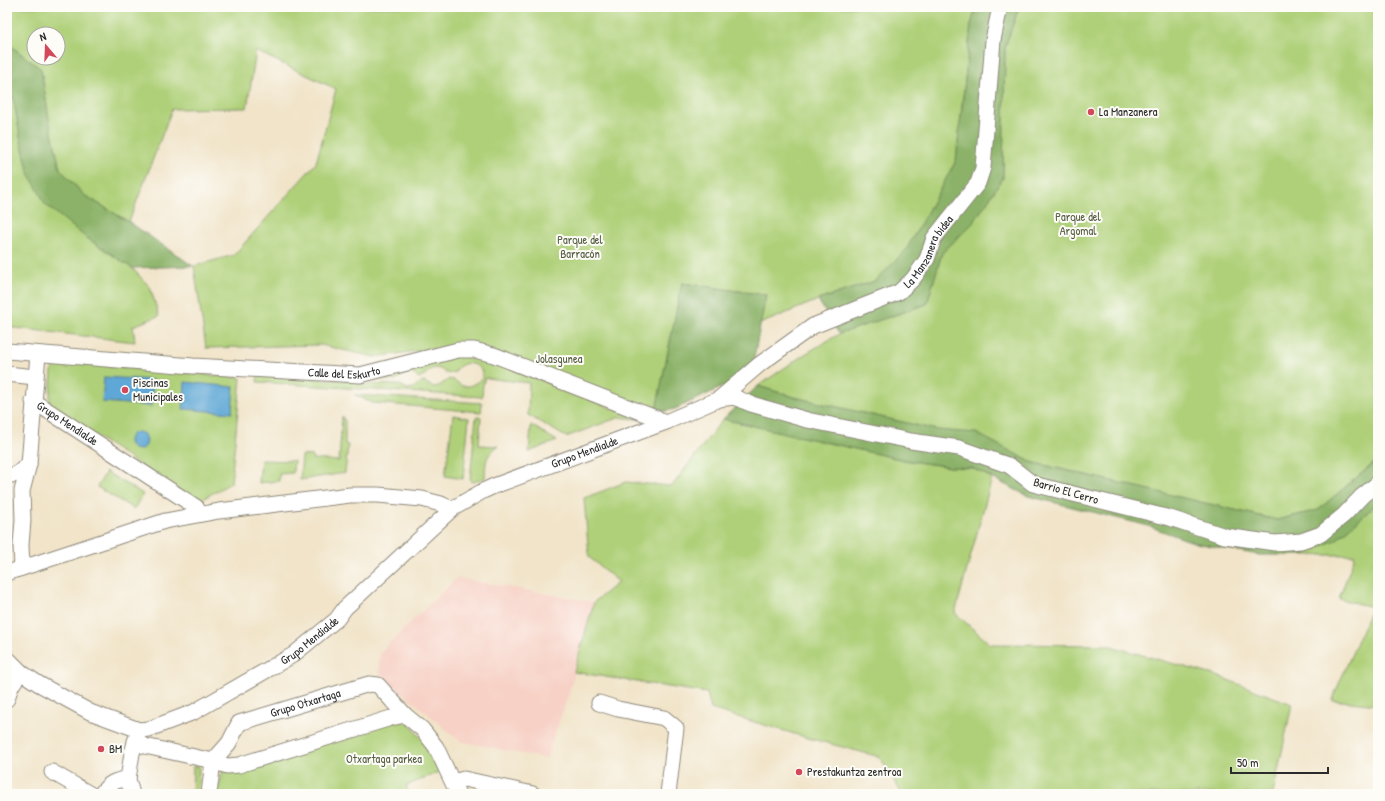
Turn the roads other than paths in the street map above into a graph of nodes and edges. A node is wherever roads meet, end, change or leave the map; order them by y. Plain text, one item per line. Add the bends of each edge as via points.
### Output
1 (1000, 7) edge
2 (7, 351) edge
3 (38, 354) junction
4 (7, 374) edge
5 (35, 377) junction
6 (719, 399) junction
7 (33, 401) junction
8 (666, 422) junction
9 (29, 464) junction
10 (8, 476) edge
11 (1378, 484) edge
12 (22, 491) junction
13 (452, 509) junction
14 (200, 514) junction
15 (22, 568) junction
16 (7, 574) edge
17 (7, 658) edge
18 (22, 673) junction
19 (7, 698) edge
20 (599, 703) dead end
21 (405, 715) junction
22 (137, 736) junction
23 (213, 761) junction
24 (52, 772) dead end
25 (128, 779) junction
26 (455, 788) edge
27 (90, 794) edge
28 (101, 794) edge
29 (132, 794) edge
30 (209, 794) edge
31 (533, 794) edge
32 (668, 794) edge

1 - 6 street, La Manzanera bidea via 993,40 983,168 978,183 934,238 927,259 913,280 899,292 813,326 760,364
2 - 3 street, Calle del Eskurto
3 - 5 street, Grupo Mendialde
3 - 8 street, Calle del Eskurto via 360,375 458,350 474,350 494,355
4 - 5 street
5 - 7 street, Grupo Mendialde
6 - 8 street, Grupo Mendialde
6 - 11 street, Barrio El Cerro via 734,397 807,420 959,448 1010,466 1033,484 1170,518 1225,536 1275,543 1301,541 1321,534
7 - 9 street, Grupo Mendialde
7 - 14 street, Grupo Mendialde via 196,506
8 - 13 street, Grupo Mendialde via 494,486
9 - 10 street via 17,474
9 - 12 street, Grupo Mendialde
10 - 12 street via 18,482
12 - 15 street, Grupo Mendialde
13 - 14 street via 422,499 350,495
13 - 22 street, Grupo Mendialde via 337,618 293,655 194,712
14 - 15 street via 165,520
15 - 16 street
17 - 18 street
18 - 19 street via 12,685
18 - 22 street via 60,697
20 - 32 street via 664,718 676,728
21 - 23 street via 239,764 227,766
21 - 23 street, Grupo Otxartaga via 378,685 369,684 240,723
21 - 26 street, Grupo Otxartaga via 422,729 436,747
22 - 23 street via 145,746
22 - 25 street
23 - 30 street
24 - 27 street
25 - 28 street via 112,782
25 - 29 street
26 - 31 street via 464,779

